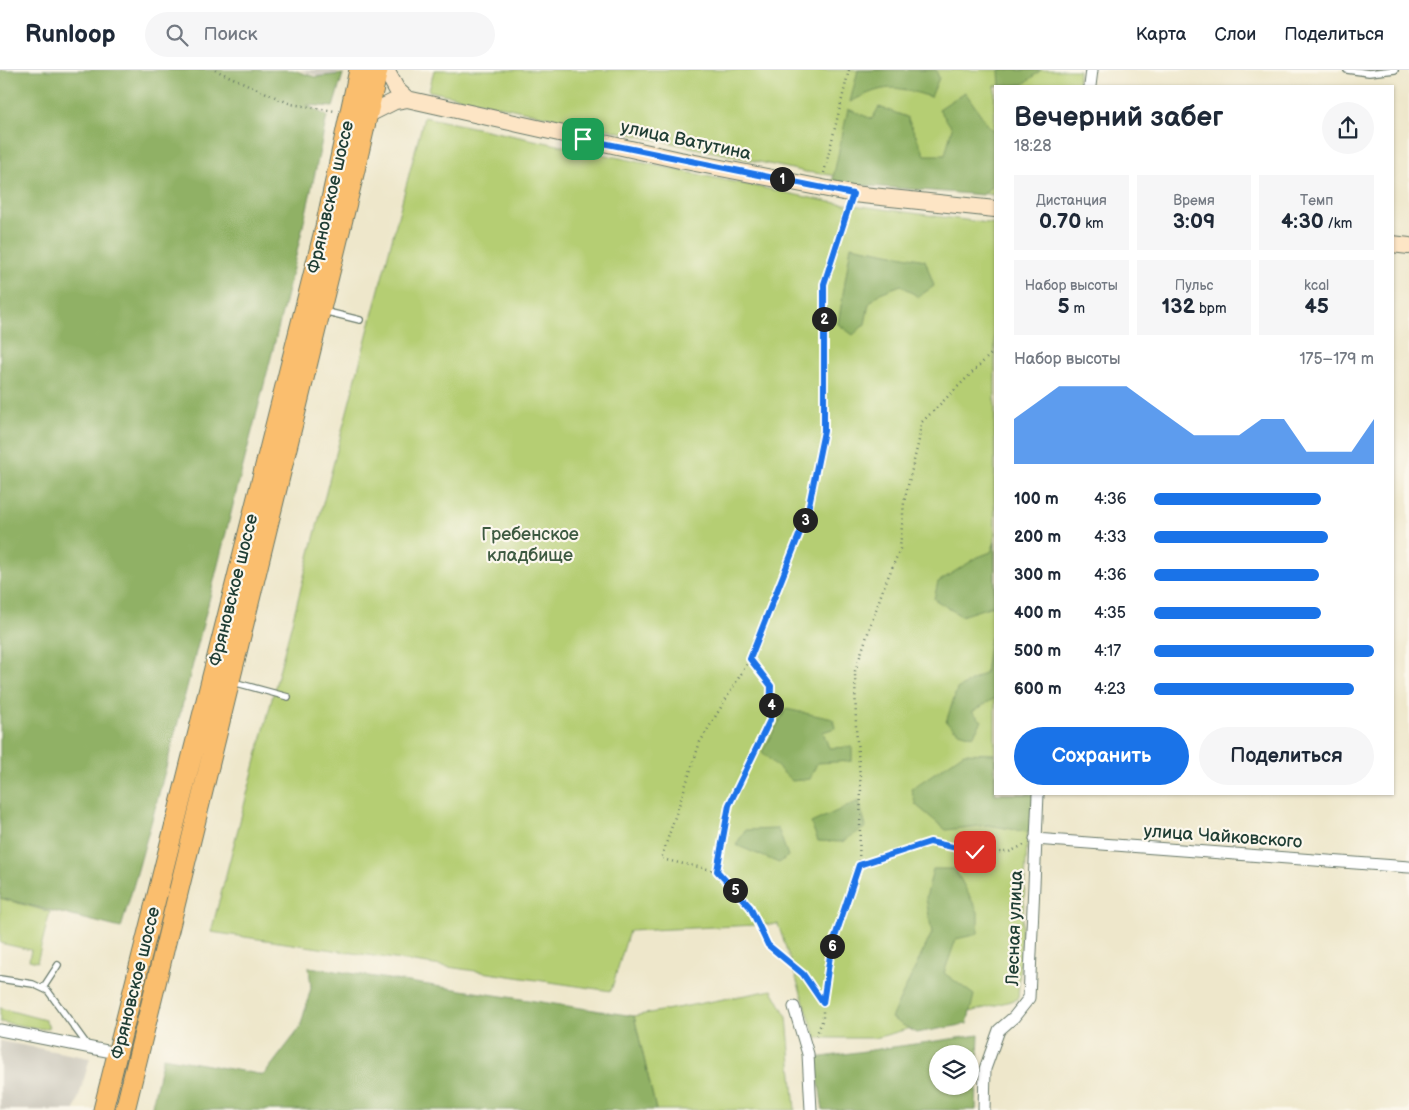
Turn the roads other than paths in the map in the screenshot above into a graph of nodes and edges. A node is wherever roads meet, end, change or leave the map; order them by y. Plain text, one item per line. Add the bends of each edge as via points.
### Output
1 (359, 70) edge
2 (378, 70) edge
3 (386, 70) edge
4 (1092, 70) edge
5 (1348, 70) edge
6 (1395, 70) edge
7 (1381, 71) edge
8 (1090, 85) edge
9 (407, 99) junction
10 (369, 114) junction
11 (994, 208) edge
12 (1394, 244) edge
13 (1409, 246) edge
14 (321, 311) junction
15 (360, 320) dead end
16 (230, 682) junction
17 (288, 697) dead end
18 (1038, 795) edge
19 (1035, 839) junction
20 (1409, 867) edge
21 (58, 964) dead end
22 (0, 979) edge
23 (43, 988) junction
24 (794, 1007) dead end
25 (0, 1030) edge
26 (88, 1047) junction
27 (118, 1052) junction
28 (104, 1110) edge
29 (125, 1110) edge
30 (811, 1110) edge
31 (984, 1110) edge

1 - 27 main road, Фряновское шоссе via 325,227
2 - 10 main road, Фряновское шоссе
3 - 9 street via 397,90
4 - 8 street
5 - 7 lane via 1369,74
6 - 7 lane
9 - 10 street via 394,101
9 - 11 street, улица Ватутина via 680,160 853,194
10 - 14 main road, Фряновское шоссе
12 - 13 street
14 - 15 lane
14 - 16 main road, Фряновское шоссе
16 - 17 lane
16 - 29 main road, Фряновское шоссе
18 - 19 street, Лесная улица
19 - 20 street, улица Чайковского
19 - 31 street, Лесная улица via 1029,998 999,1030 985,1069
21 - 23 lane
22 - 23 lane
23 - 26 lane via 52,995
24 - 30 street via 808,1054
25 - 26 street
26 - 27 street
27 - 28 main road, Фряновское шоссе

